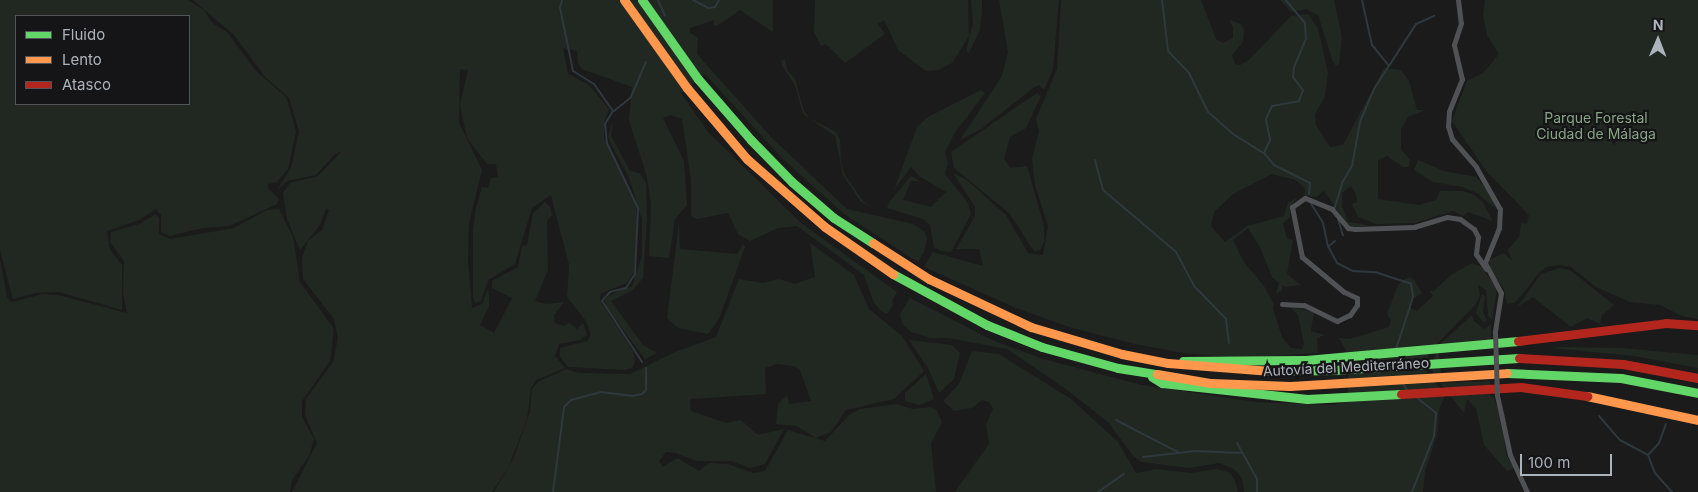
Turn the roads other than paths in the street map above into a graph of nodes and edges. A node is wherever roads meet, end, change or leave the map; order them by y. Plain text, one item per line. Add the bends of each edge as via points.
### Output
1 (624, 0) edge
2 (642, 0) edge
3 (1458, 0) edge
4 (1486, 269) junction
5 (1282, 304) dead end
6 (1698, 325) edge
7 (1168, 363) junction
8 (1142, 372) junction
9 (1698, 378) edge
10 (1698, 393) edge
11 (1698, 420) edge
12 (1527, 492) edge

1 - 8 highway, Autovía del Mediterráneo via 687,88 747,160 825,227 872,262 987,326 1065,354
2 - 7 highway, Autovía del Mediterráneo via 698,79 792,182 834,218 929,279 1031,327 1091,346
3 - 4 street via 1461,23 1454,45 1462,79 1449,112 1448,126 1452,140 1476,167 1500,209 1499,228 1486,256
4 - 5 street via 1476,254 1478,238 1474,229 1460,219 1447,217 1414,227 1355,229 1348,228 1332,208 1306,198 1292,206 1302,257 1344,292 1357,298 1357,305 1350,315 1337,321 1304,304
4 - 12 street, bridge via 1501,293 1495,332 1497,395 1510,455
6 - 7 highway via 1666,323 1453,347 1258,363 1194,360
7 - 9 highway, Autovía del Mediterráneo via 1246,371 1334,370 1520,357 1593,361
8 - 10 highway, Autovía del Mediterráneo via 1258,386 1502,372 1574,374 1644,382
8 - 11 highway via 1162,383 1240,394 1337,398 1502,386 1571,393 1662,409

